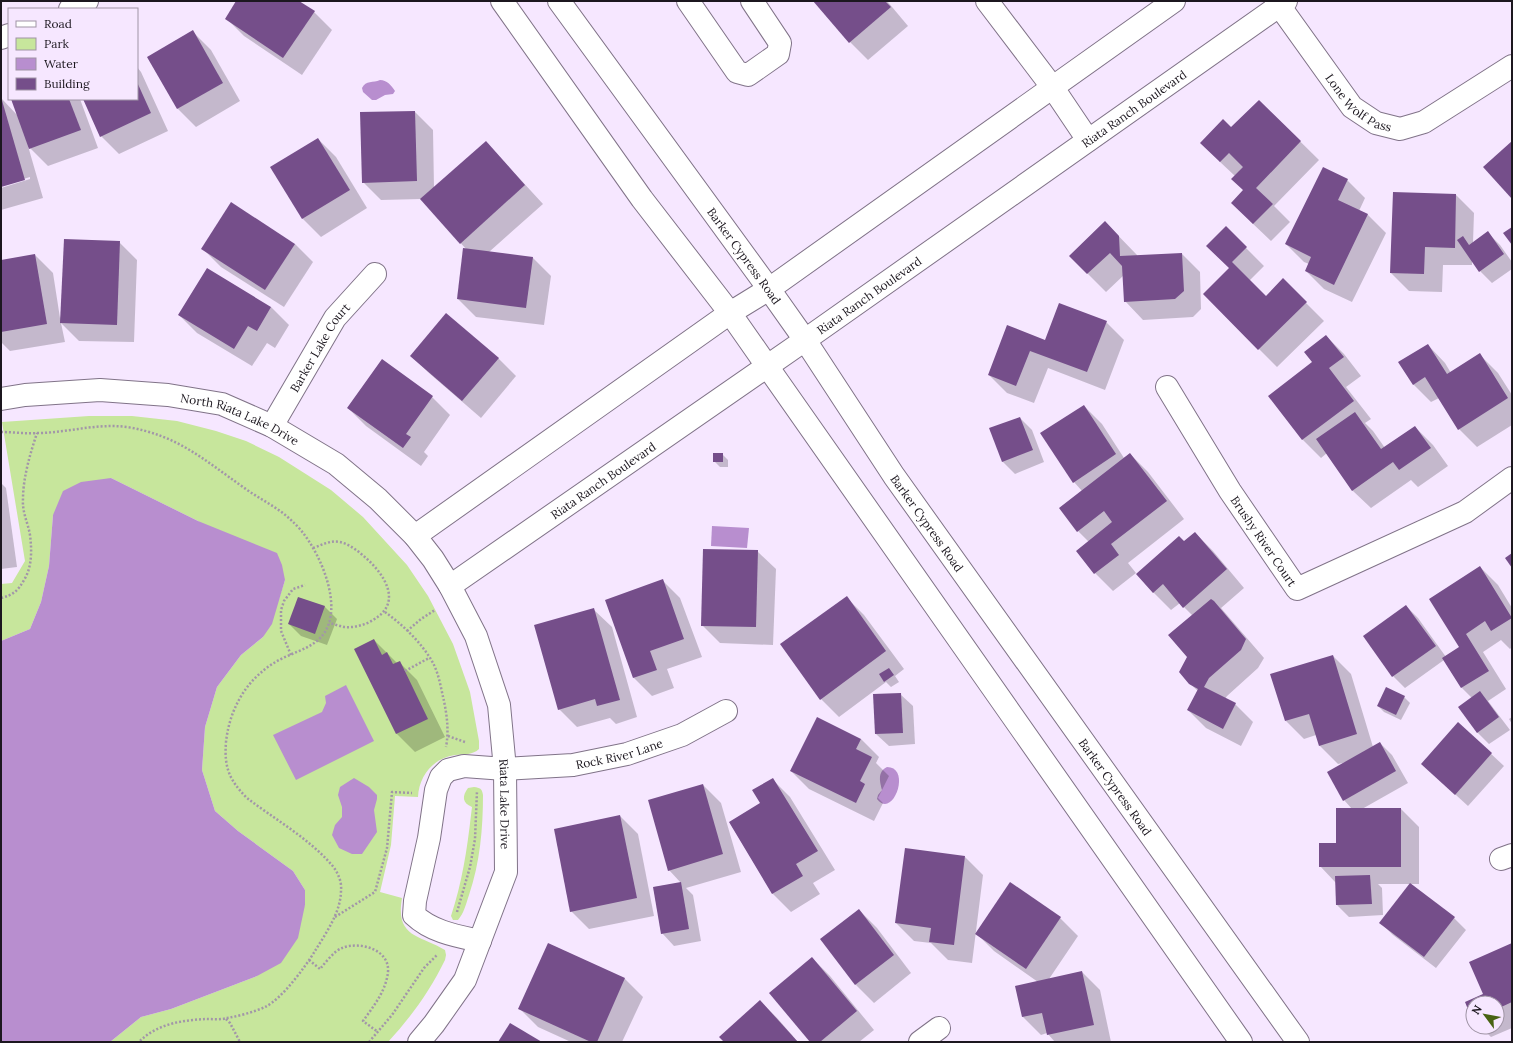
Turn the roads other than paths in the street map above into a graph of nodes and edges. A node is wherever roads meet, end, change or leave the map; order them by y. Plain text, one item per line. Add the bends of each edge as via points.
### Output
1 (87, 1) edge
2 (502, 1) edge
3 (559, 1) edge
4 (688, 1) edge
5 (752, 1) edge
6 (987, 1) edge
7 (1174, 1) edge
8 (1280, 2) edge
9 (72, 8) edge
10 (1512, 66) edge
11 (1053, 88) junction
12 (1088, 140) junction
13 (375, 274) dead end
14 (769, 289) junction
15 (730, 313) junction
16 (805, 340) junction
17 (767, 366) junction
18 (1167, 387) dead end
19 (1, 399) edge
20 (272, 426) junction
21 (1512, 478) edge
22 (415, 536) junction
23 (433, 559) joint
24 (450, 586) junction
25 (726, 711) dead end
26 (505, 769) junction
27 (480, 941) junction
28 (939, 1028) dead end
29 (419, 1042) edge
30 (920, 1042) edge
31 (1241, 1042) edge
32 (1298, 1042) edge

1 - 9 street
2 - 15 street via 642,199
3 - 14 street, Barker Cypress Road
4 - 5 street via 738,72 748,75 778,54 780,43
6 - 11 street
7 - 11 street
8 - 10 street, Lone Wolf Pass via 1352,107 1376,123 1400,129 1424,122
8 - 12 street, Riata Ranch Boulevard
11 - 12 street
11 - 14 street
12 - 16 street, Riata Ranch Boulevard
13 - 20 street, Barker Lake Court via 335,318
14 - 15 street
14 - 16 street, Barker Cypress Road
15 - 17 street
15 - 22 street
16 - 17 street, Riata Ranch Boulevard
16 - 32 street, Barker Cypress Road via 894,476
17 - 24 street, Riata Ranch Boulevard
17 - 31 street
18 - 21 street, Brushy River Court via 1230,491 1297,590 1465,512
19 - 20 street, North Riata Lake Drive via 100,390 168,395 222,404
20 - 22 street, North Riata Lake Drive via 336,464 378,499
22 - 23 street, North Riata Lake Drive
23 - 24 street, Riata Lake Drive
24 - 26 street, Riata Lake Drive via 476,636 499,705
25 - 26 street, Rock River Lane via 682,736 627,754 573,765
26 - 27 street, Riata Lake Drive via 506,872
26 - 27 street, Rock River Lane via 464,766 448,770 441,776 436,790 429,838 415,900 414,915 423,923 450,934
27 - 29 street, Riata Lake Drive via 465,980
28 - 30 street

